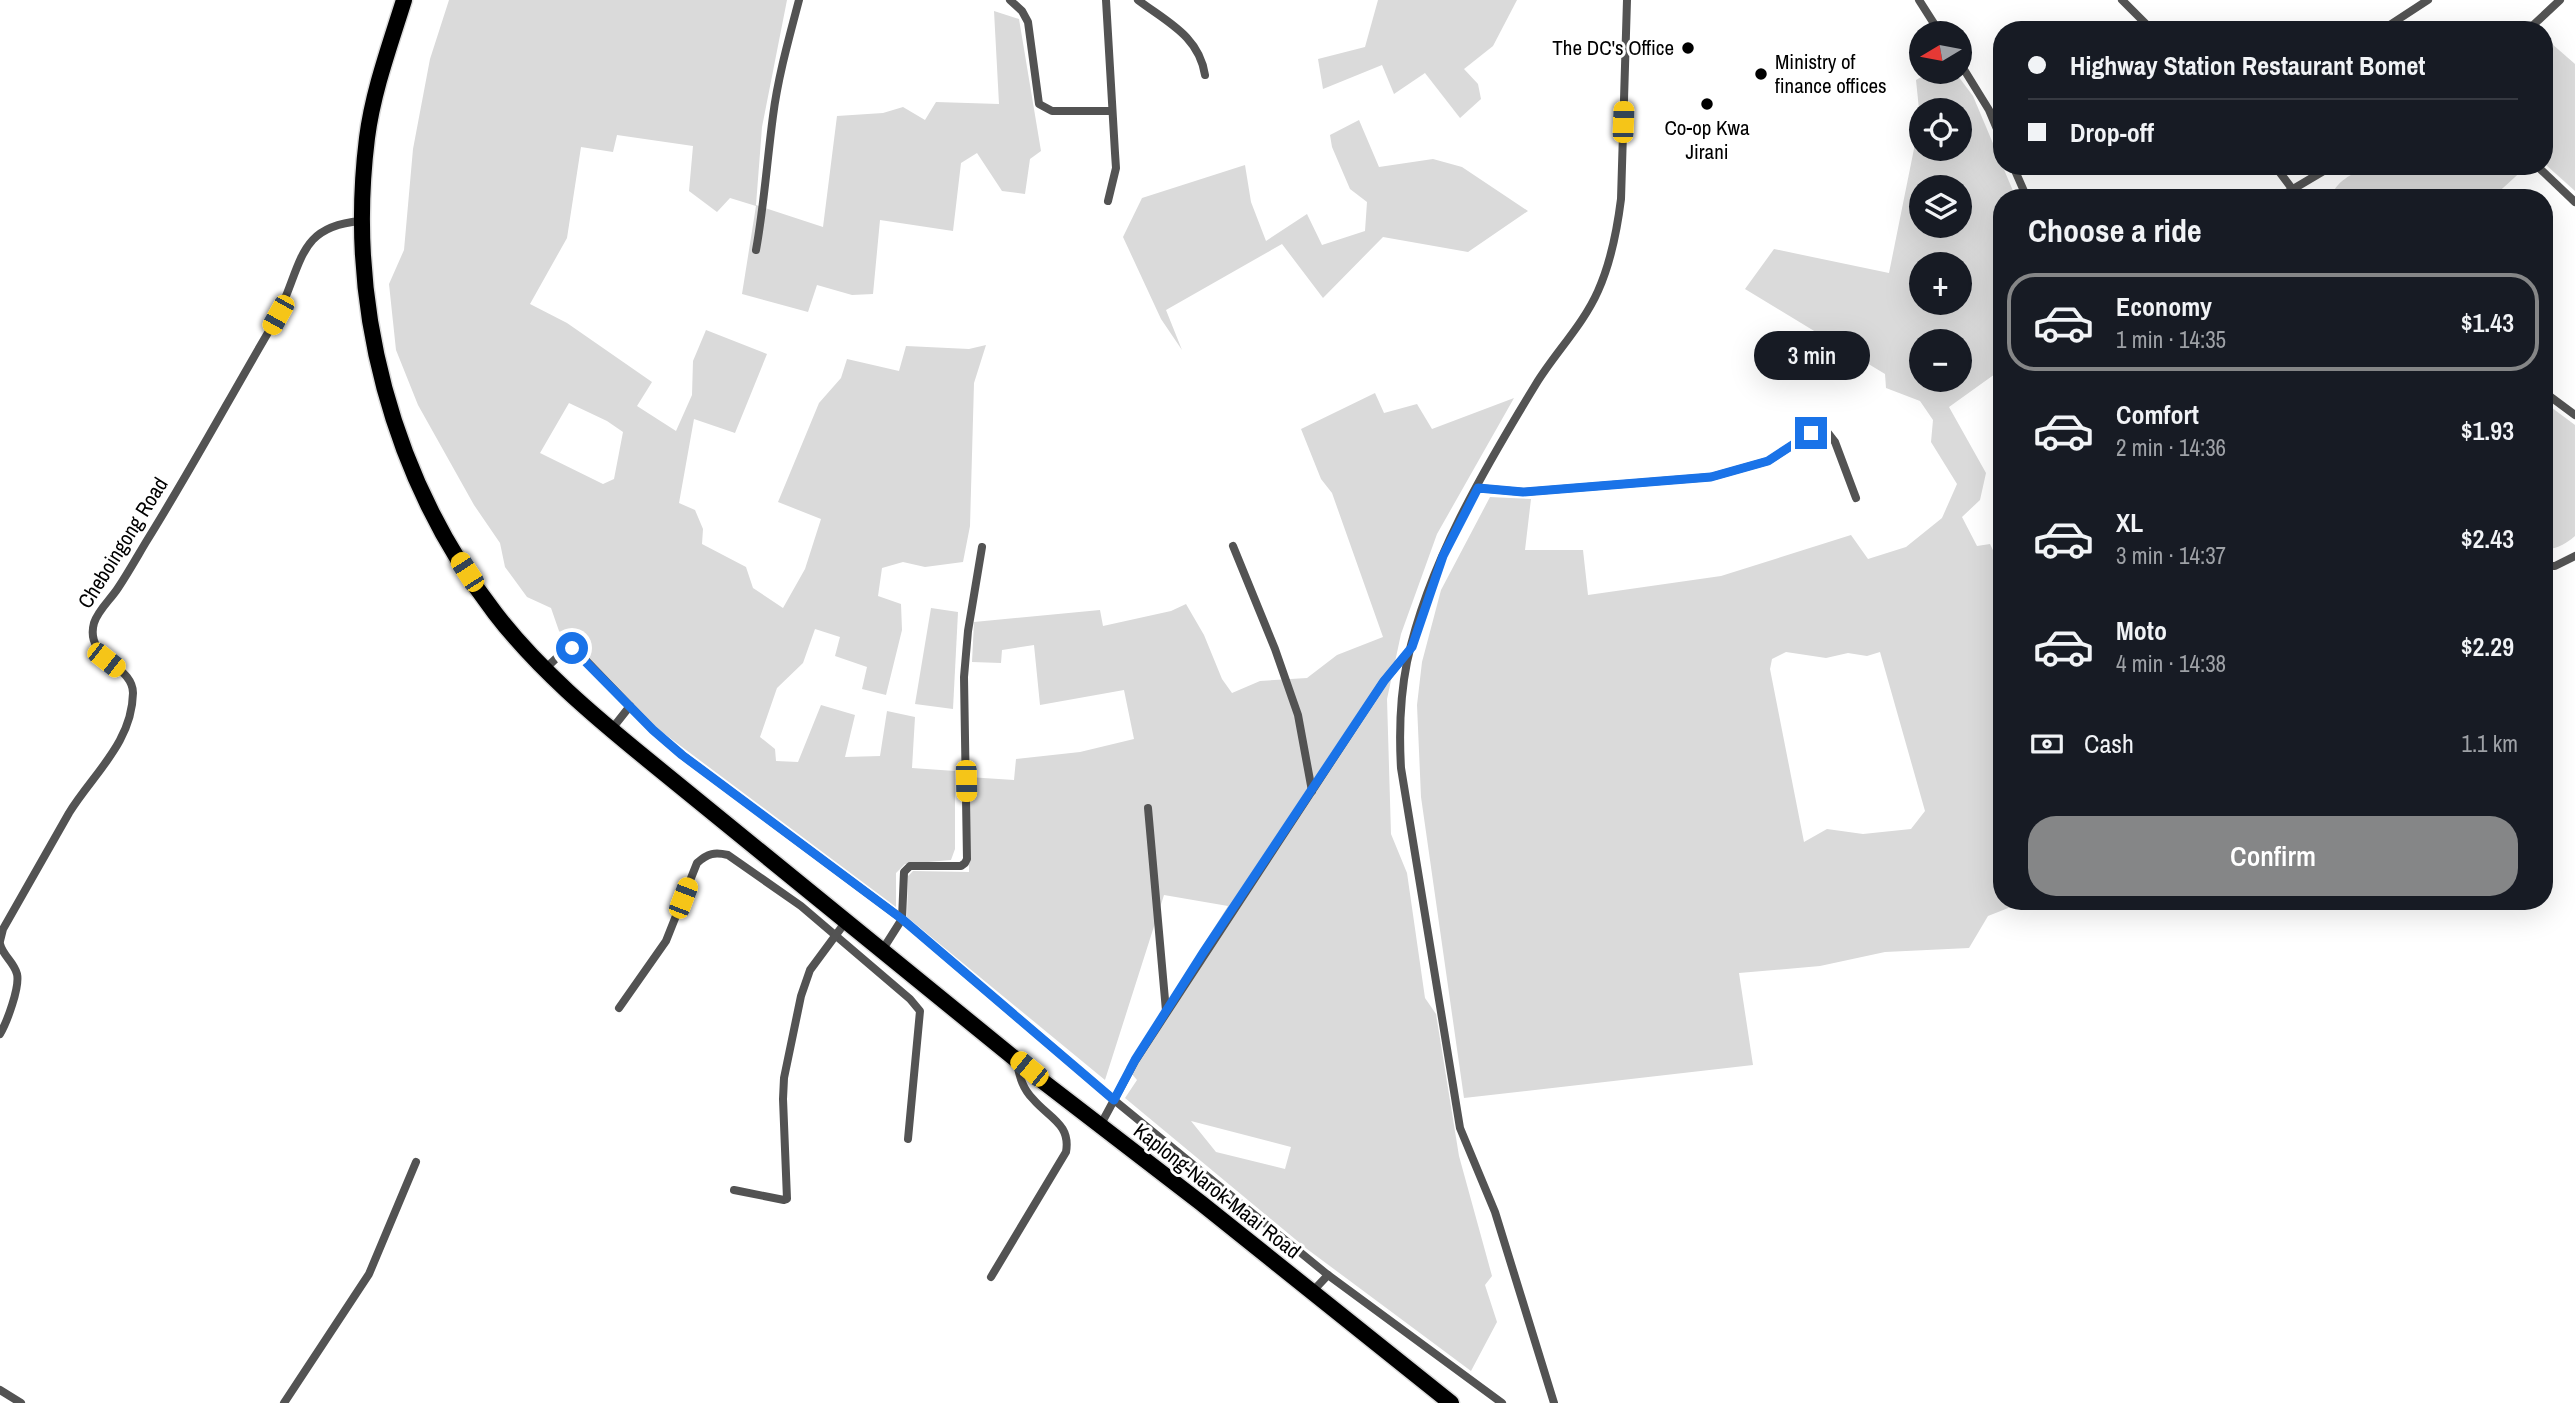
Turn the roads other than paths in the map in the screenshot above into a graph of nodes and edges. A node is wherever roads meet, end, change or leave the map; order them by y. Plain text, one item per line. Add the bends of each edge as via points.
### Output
1 (404, 0) edge
2 (799, 0) edge
3 (1010, 0) edge
4 (1106, 0) edge
5 (1138, 0) edge
6 (1627, 0) edge
7 (1919, 0) edge
8 (2122, 0) edge
9 (2428, 0) edge
10 (2560, 0) edge
11 (1932, 21) edge
12 (2143, 21) edge
13 (2396, 21) edge
14 (2538, 21) edge
15 (1205, 75) dead end
16 (1972, 82) edge
17 (1112, 111) junction
18 (1993, 120) edge
19 (2283, 175) edge
20 (2317, 175) edge
21 (2546, 175) edge
22 (2293, 189) joint
23 (1108, 201) dead end
24 (2575, 202) edge
25 (360, 221) junction
26 (756, 250) dead end
27 (2553, 399) edge
28 (2575, 415) edge
29 (1478, 488) junction
30 (1857, 498) dead end
31 (1233, 546) dead end
32 (982, 547) dead end
33 (2575, 556) edge
34 (2553, 566) edge
35 (1412, 647) junction
36 (546, 668) junction
37 (630, 706) junction
38 (611, 730) junction
39 (1312, 791) junction
40 (1148, 808) dead end
41 (902, 919) junction
42 (847, 920) junction
43 (835, 936) junction
44 (0, 942) edge
45 (883, 949) junction
46 (619, 1008) dead end
47 (1166, 1011) junction
48 (0, 1034) edge
49 (1016, 1059) junction
50 (1114, 1100) junction
51 (1100, 1126) junction
52 (908, 1139) dead end
53 (416, 1162) dead end
54 (734, 1190) dead end
55 (1328, 1275) junction
56 (991, 1277) dead end
57 (1311, 1293) junction
58 (0, 1390) edge
59 (21, 1403) edge
60 (284, 1403) edge
61 (1451, 1403) edge
62 (1502, 1403) edge
63 (1554, 1403) edge

1 - 25 highway, Kaplong-Narok-Maai Road via 368,135
2 - 26 street via 780,73
3 - 17 street via 1028,22 1040,104 1052,111
4 - 17 street
5 - 15 street via 1194,43
6 - 29 street via 1621,199 1608,266 1597,294 1545,370
7 - 11 street
8 - 12 street
9 - 13 street
10 - 14 street
16 - 18 street
17 - 23 street via 1116,168
19 - 22 street
20 - 22 street
21 - 24 street
25 - 36 highway, Kaplong-Narok-Maai Road via 377,363 410,467 424,500 475,586 509,631
25 - 44 street, Cheboingong Road via 333,226 301,254 269,331 156,526 96,617 97,645 133,688 123,735 70,813 3,929
27 - 28 street
29 - 30 street via 1523,492 1711,477 1768,461 1819,430 1835,442
29 - 35 street via 1443,556
31 - 39 street via 1298,715
32 - 41 street via 964,677 967,859 961,866 910,866 904,872
33 - 34 street
35 - 39 street via 1384,681
35 - 63 street via 1401,710 1401,768 1460,1128 1495,1212
36 - 37 street via 572,648
36 - 38 highway, Kaplong-Narok-Maai Road
37 - 38 street
37 - 41 street via 705,774
38 - 42 highway, Kaplong-Narok-Maai Road
39 - 47 street
40 - 47 street
41 - 45 street
41 - 50 street
42 - 43 street
42 - 45 highway, Kaplong-Narok-Maai Road
43 - 46 street via 751,869 715,852 697,863 666,941
43 - 52 street via 920,1011
43 - 54 street via 810,970 784,1078 788,1196 784,1200
44 - 48 street, Cheboingong Road via 18,976
45 - 49 highway, Kaplong-Narok-Maai Road
47 - 50 street
49 - 51 highway, Kaplong-Narok-Maai Road
49 - 56 street via 1021,1082 1068,1139 1066,1153
50 - 51 street
50 - 55 street
51 - 57 highway, Kaplong-Narok-Maai Road
53 - 60 street via 369,1274
55 - 57 street
55 - 62 street
57 - 61 highway, Kaplong-Narok-Maai Road
58 - 59 street

